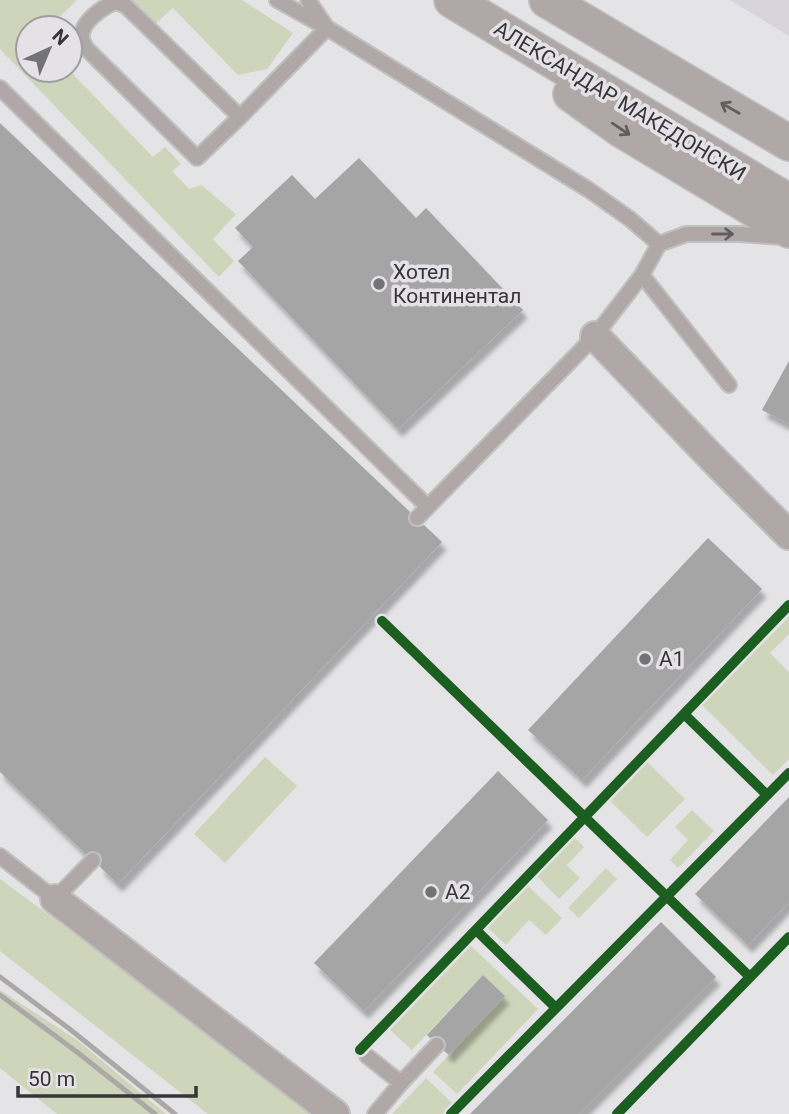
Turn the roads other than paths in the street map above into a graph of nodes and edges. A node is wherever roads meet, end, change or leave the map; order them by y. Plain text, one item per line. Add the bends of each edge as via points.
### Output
1 (277, 0) edge
2 (308, 0) edge
3 (452, 0) edge
4 (547, 0) edge
5 (327, 28) junction
6 (514, 37) junction
7 (0, 88) edge
8 (240, 117) junction
9 (789, 143) edge
10 (789, 201) edge
11 (789, 230) edge
12 (789, 238) edge
13 (659, 244) junction
14 (642, 275) junction
15 (595, 336) junction
16 (729, 385) dead end
17 (428, 507) junction
18 (416, 518) dead end
19 (789, 535) edge
20 (0, 856) edge
21 (93, 860) dead end
22 (55, 899) junction
23 (438, 1045) dead end
24 (367, 1056) dead end
25 (401, 1083) junction
26 (335, 1114) edge
27 (375, 1114) edge

1 - 5 lane
2 - 5 lane
3 - 6 street, АЛЕКСАНДАР МАКЕДОНСКИ
9 -> 4 street
5 - 8 lane
5 - 13 lane via 589,190
6 - 10 street, АЛЕКСАНДАР МАКЕДОНСКИ
6 -> 11 street via 538,66 622,130
7 - 17 lane
8 - 8 lane via 126,6 116,2 104,6 84,28 86,48 198,158
13 -> 12 lane via 686,234
13 - 14 lane
14 - 15 lane
14 - 16 lane
15 - 17 lane
15 - 19 street
17 - 18 lane
20 - 22 lane
21 - 22 lane
22 - 26 street
23 - 25 lane
24 - 25 lane
25 - 27 lane

